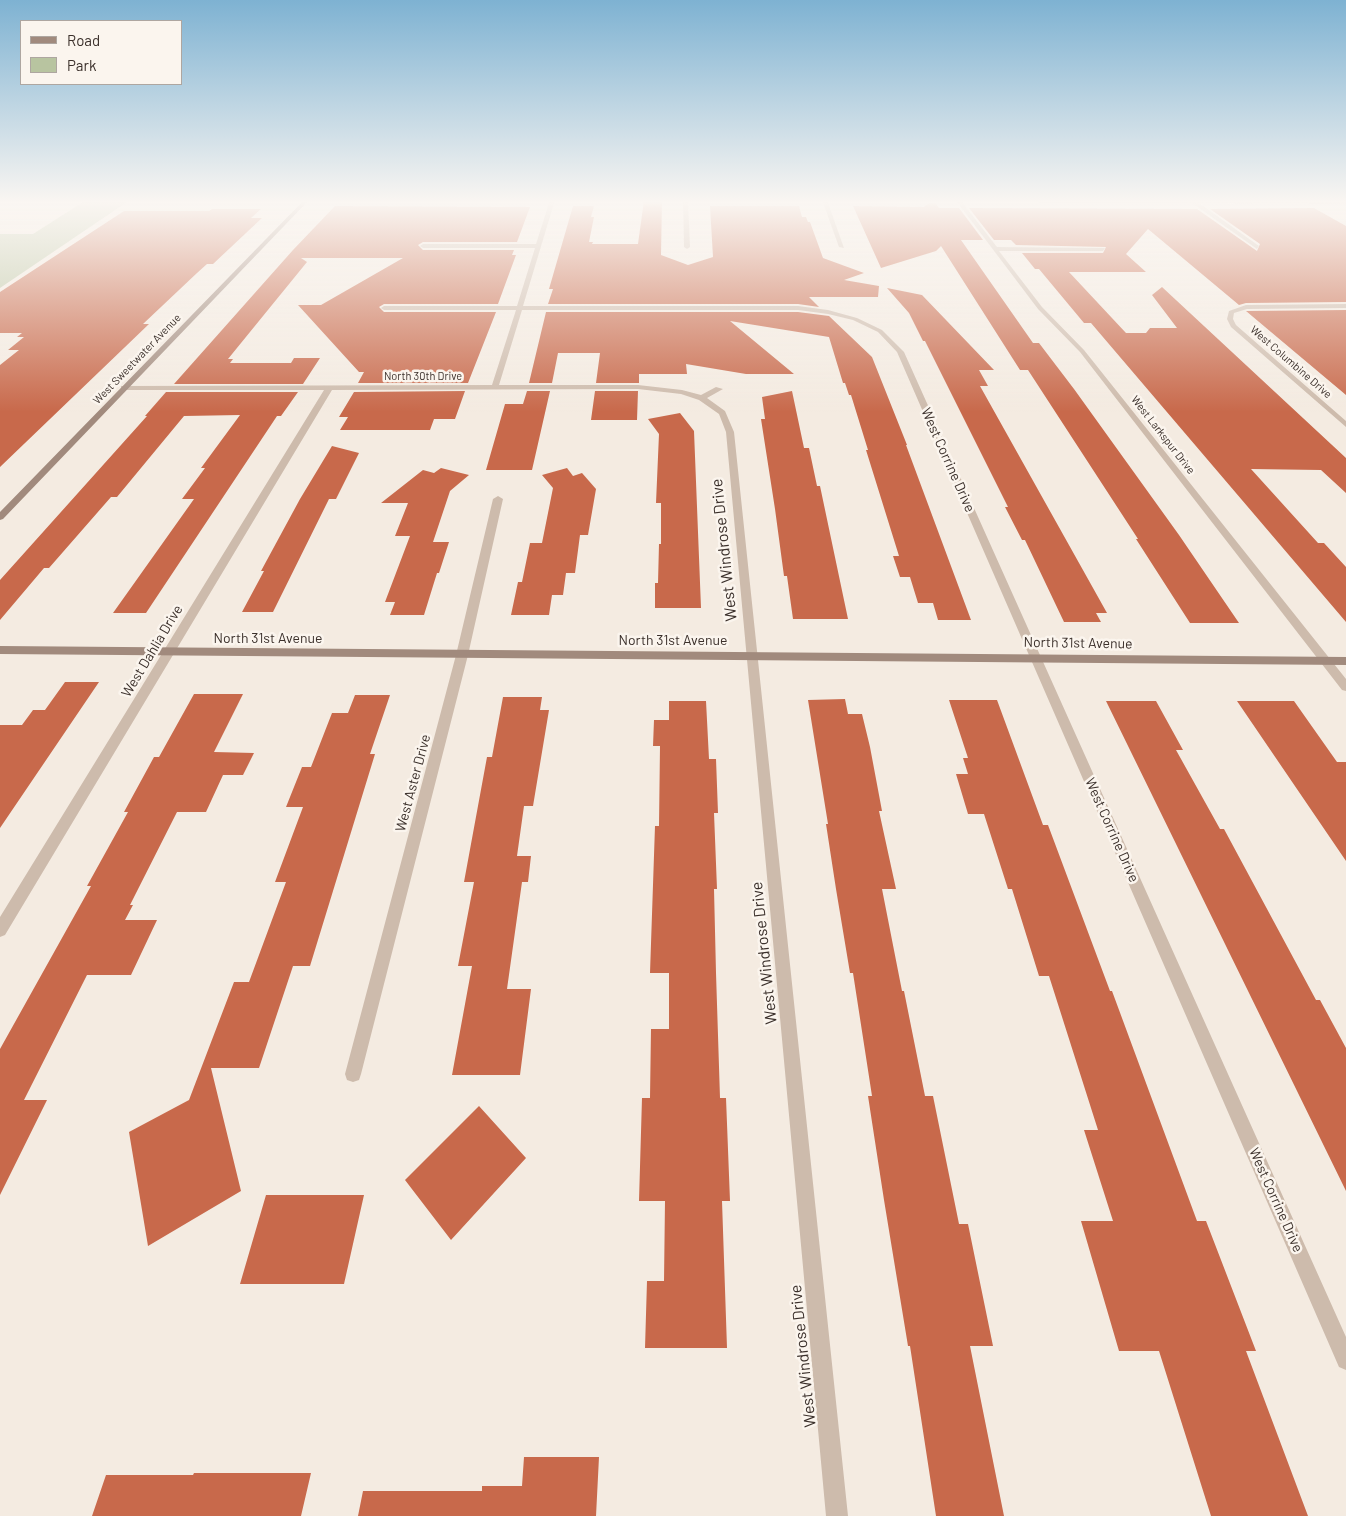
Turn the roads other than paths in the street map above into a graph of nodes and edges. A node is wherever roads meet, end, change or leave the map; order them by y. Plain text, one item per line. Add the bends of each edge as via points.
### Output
1 (240, 271) edge
2 (531, 271) edge
3 (1012, 271) edge
4 (1346, 306) edge
5 (520, 307) junction
6 (384, 308) dead end
7 (495, 387) junction
8 (124, 388) junction
9 (330, 388) junction
10 (719, 389) dead end
11 (702, 398) junction
12 (1346, 425) edge
13 (498, 499) dead end
14 (0, 517) edge
15 (0, 650) edge
16 (169, 652) junction
17 (462, 655) junction
18 (752, 656) junction
19 (1035, 657) junction
20 (1325, 660) junction
21 (1346, 660) edge
22 (1346, 688) edge
23 (0, 930) edge
24 (352, 1074) dead end
25 (1346, 1360) edge
26 (837, 1516) edge

1 - 8 street, West Sweetwater Avenue
2 - 5 street
3 - 20 street, West Larkspur Drive via 1040,308 1082,351
4 - 12 street, West Columbine Drive via 1260,306 1231,312 1230,319 1233,326
5 - 6 street, West Corrine Drive
5 - 7 street
5 - 19 street, West Corrine Drive via 784,307 861,316 900,352
7 - 9 street, North 30th Drive
7 - 11 street, North 30th Drive via 638,387 682,392
8 - 9 street, North 30th Drive
8 - 14 street, West Sweetwater Avenue
9 - 16 street, West Dahlia Drive
10 - 11 street
11 - 18 street, West Windrose Drive via 722,413 730,432
13 - 17 street, West Aster Drive
15 - 16 street, North 31st Avenue
16 - 17 street, North 31st Avenue
16 - 23 street, West Dahlia Drive
17 - 18 street, North 31st Avenue
17 - 24 street, West Aster Drive
18 - 19 street, North 31st Avenue
18 - 26 street, West Windrose Drive
19 - 20 street, North 31st Avenue
19 - 25 street, West Corrine Drive
20 - 21 street, North 31st Avenue
20 - 22 street, West Larkspur Drive

